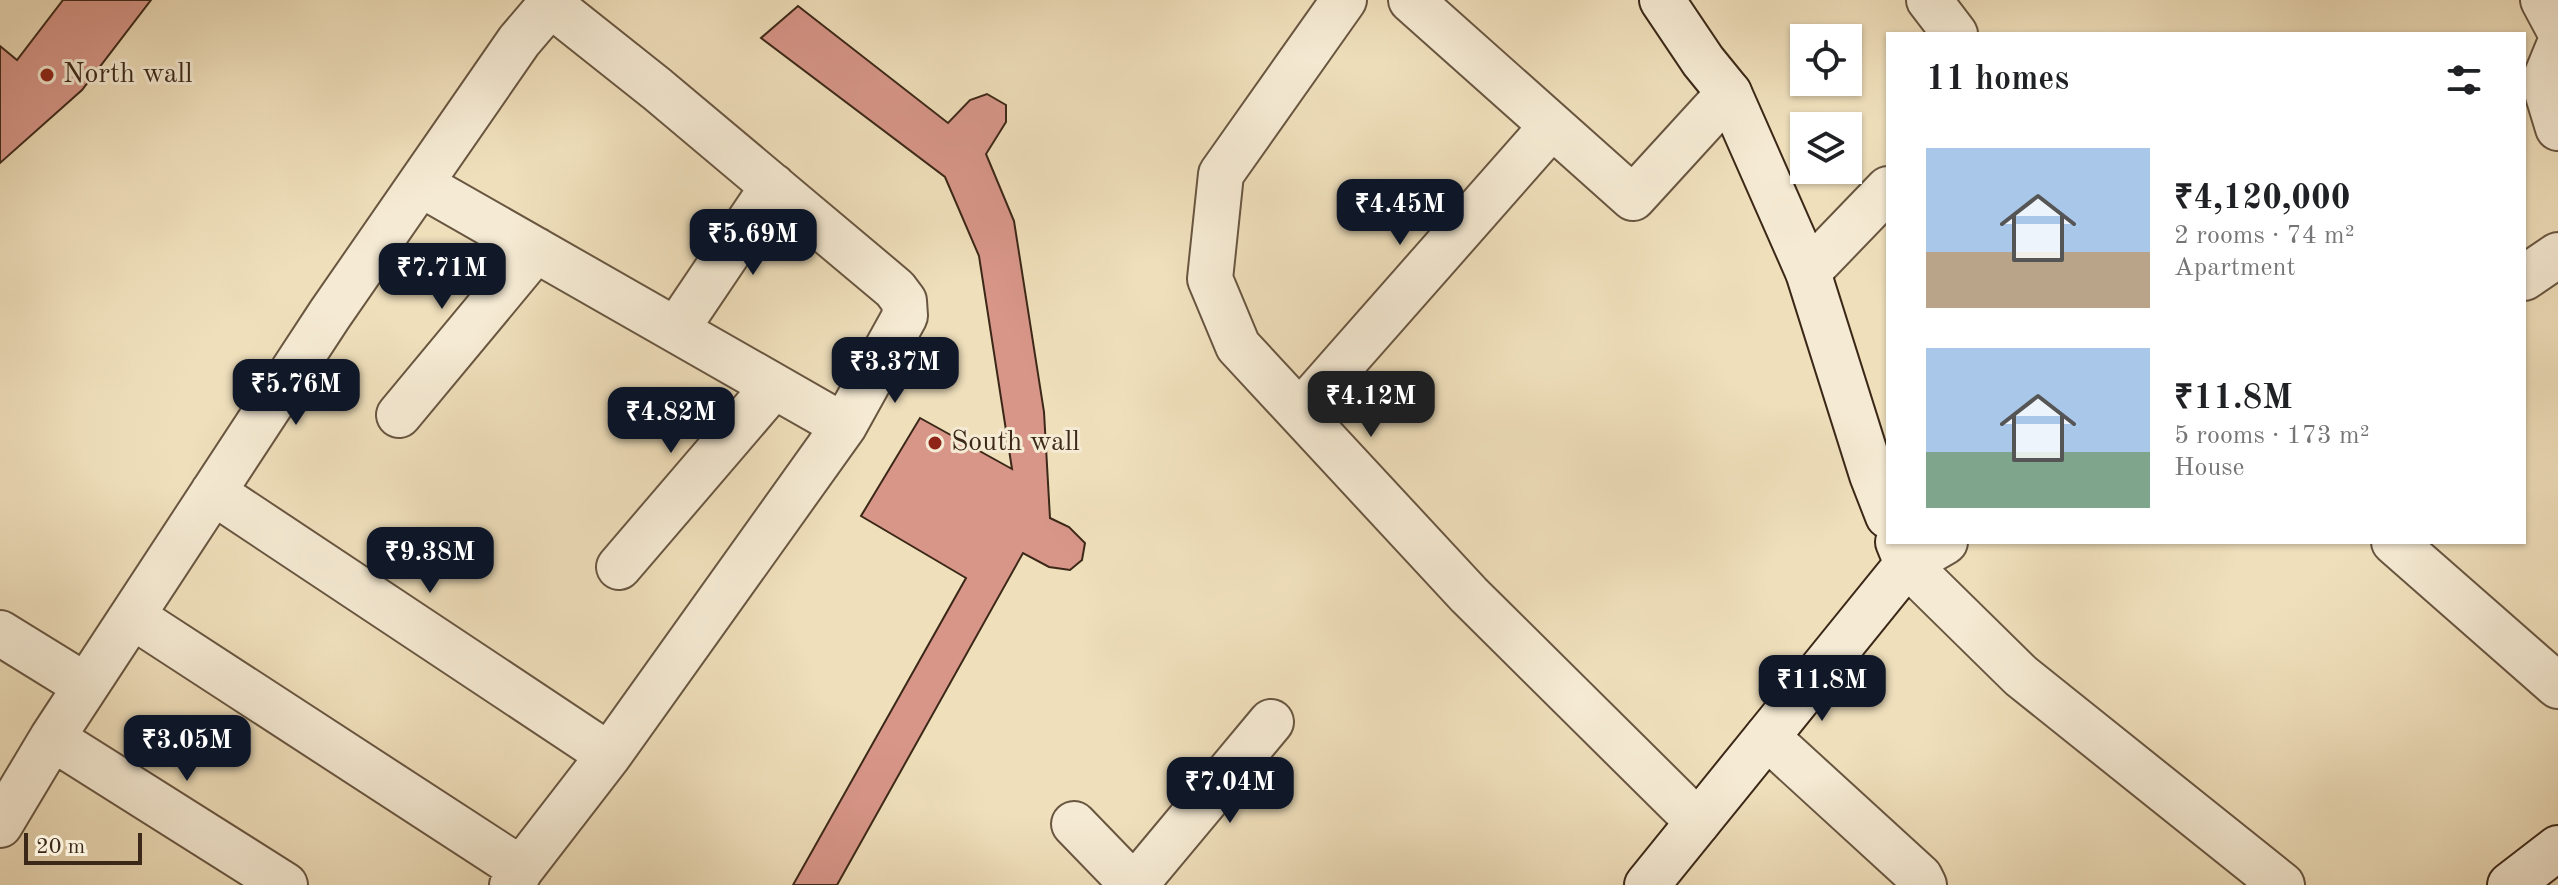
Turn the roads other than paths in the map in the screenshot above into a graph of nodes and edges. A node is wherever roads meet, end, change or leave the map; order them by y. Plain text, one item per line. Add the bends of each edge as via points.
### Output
1 (1344, 0) edge
2 (1411, 0) edge
3 (1662, 0) edge
4 (1929, 0) edge
5 (2543, 0) edge
6 (552, 2) edge
7 (2558, 28) edge
8 (1953, 32) edge
9 (2558, 48) edge
10 (1729, 93) junction
11 (1552, 126) junction
12 (2558, 128) edge
13 (420, 184) junction
14 (773, 186) junction
15 (1886, 191) edge
16 (536, 250) junction
17 (2558, 255) edge
18 (1808, 272) junction
19 (2526, 277) edge
20 (676, 330) junction
21 (774, 386) junction
22 (1300, 412) junction
23 (399, 415) dead end
24 (844, 426) junction
25 (213, 492) junction
26 (1886, 511) edge
27 (1937, 544) edge
28 (2396, 544) edge
29 (1903, 553) edge
30 (619, 567) dead end
31 (132, 616) junction
32 (0, 633) edge
33 (86, 686) junction
34 (2558, 686) edge
35 (1271, 722) dead end
36 (1767, 737) junction
37 (52, 738) junction
38 (609, 755) junction
39 (1698, 822) junction
40 (1074, 824) dead end
41 (0, 825) edge
42 (2558, 848) edge
43 (516, 877) edge
44 (1651, 884) edge
45 (285, 885) edge
46 (1134, 885) edge
47 (1924, 885) edge
48 (2282, 885) edge
49 (2510, 885) edge

1 - 22 street via 1221,174 1210,279 1238,346
2 - 11 street
3 - 10 street
4 - 8 street
5 - 7 street
6 - 13 street
6 - 14 street
9 - 12 street via 2544,82
10 - 11 street via 1633,198
10 - 18 street
11 - 22 street
13 - 16 street
13 - 25 street
14 - 20 street
14 - 24 street via 904,301 905,316
15 - 18 street
16 - 20 street
16 - 23 street
17 - 19 street
18 - 26 street
20 - 21 street
21 - 24 street
21 - 30 street
22 - 39 street via 1469,595
24 - 38 street
25 - 31 street
25 - 38 street
27 - 29 street
28 - 34 street
29 - 36 street
29 - 48 street via 2021,676
31 - 33 street
31 - 43 street
32 - 33 street
33 - 37 street
35 - 46 street
36 - 39 street
36 - 47 street
37 - 41 street
37 - 45 street
38 - 43 street
39 - 44 street
40 - 46 street
42 - 49 street

